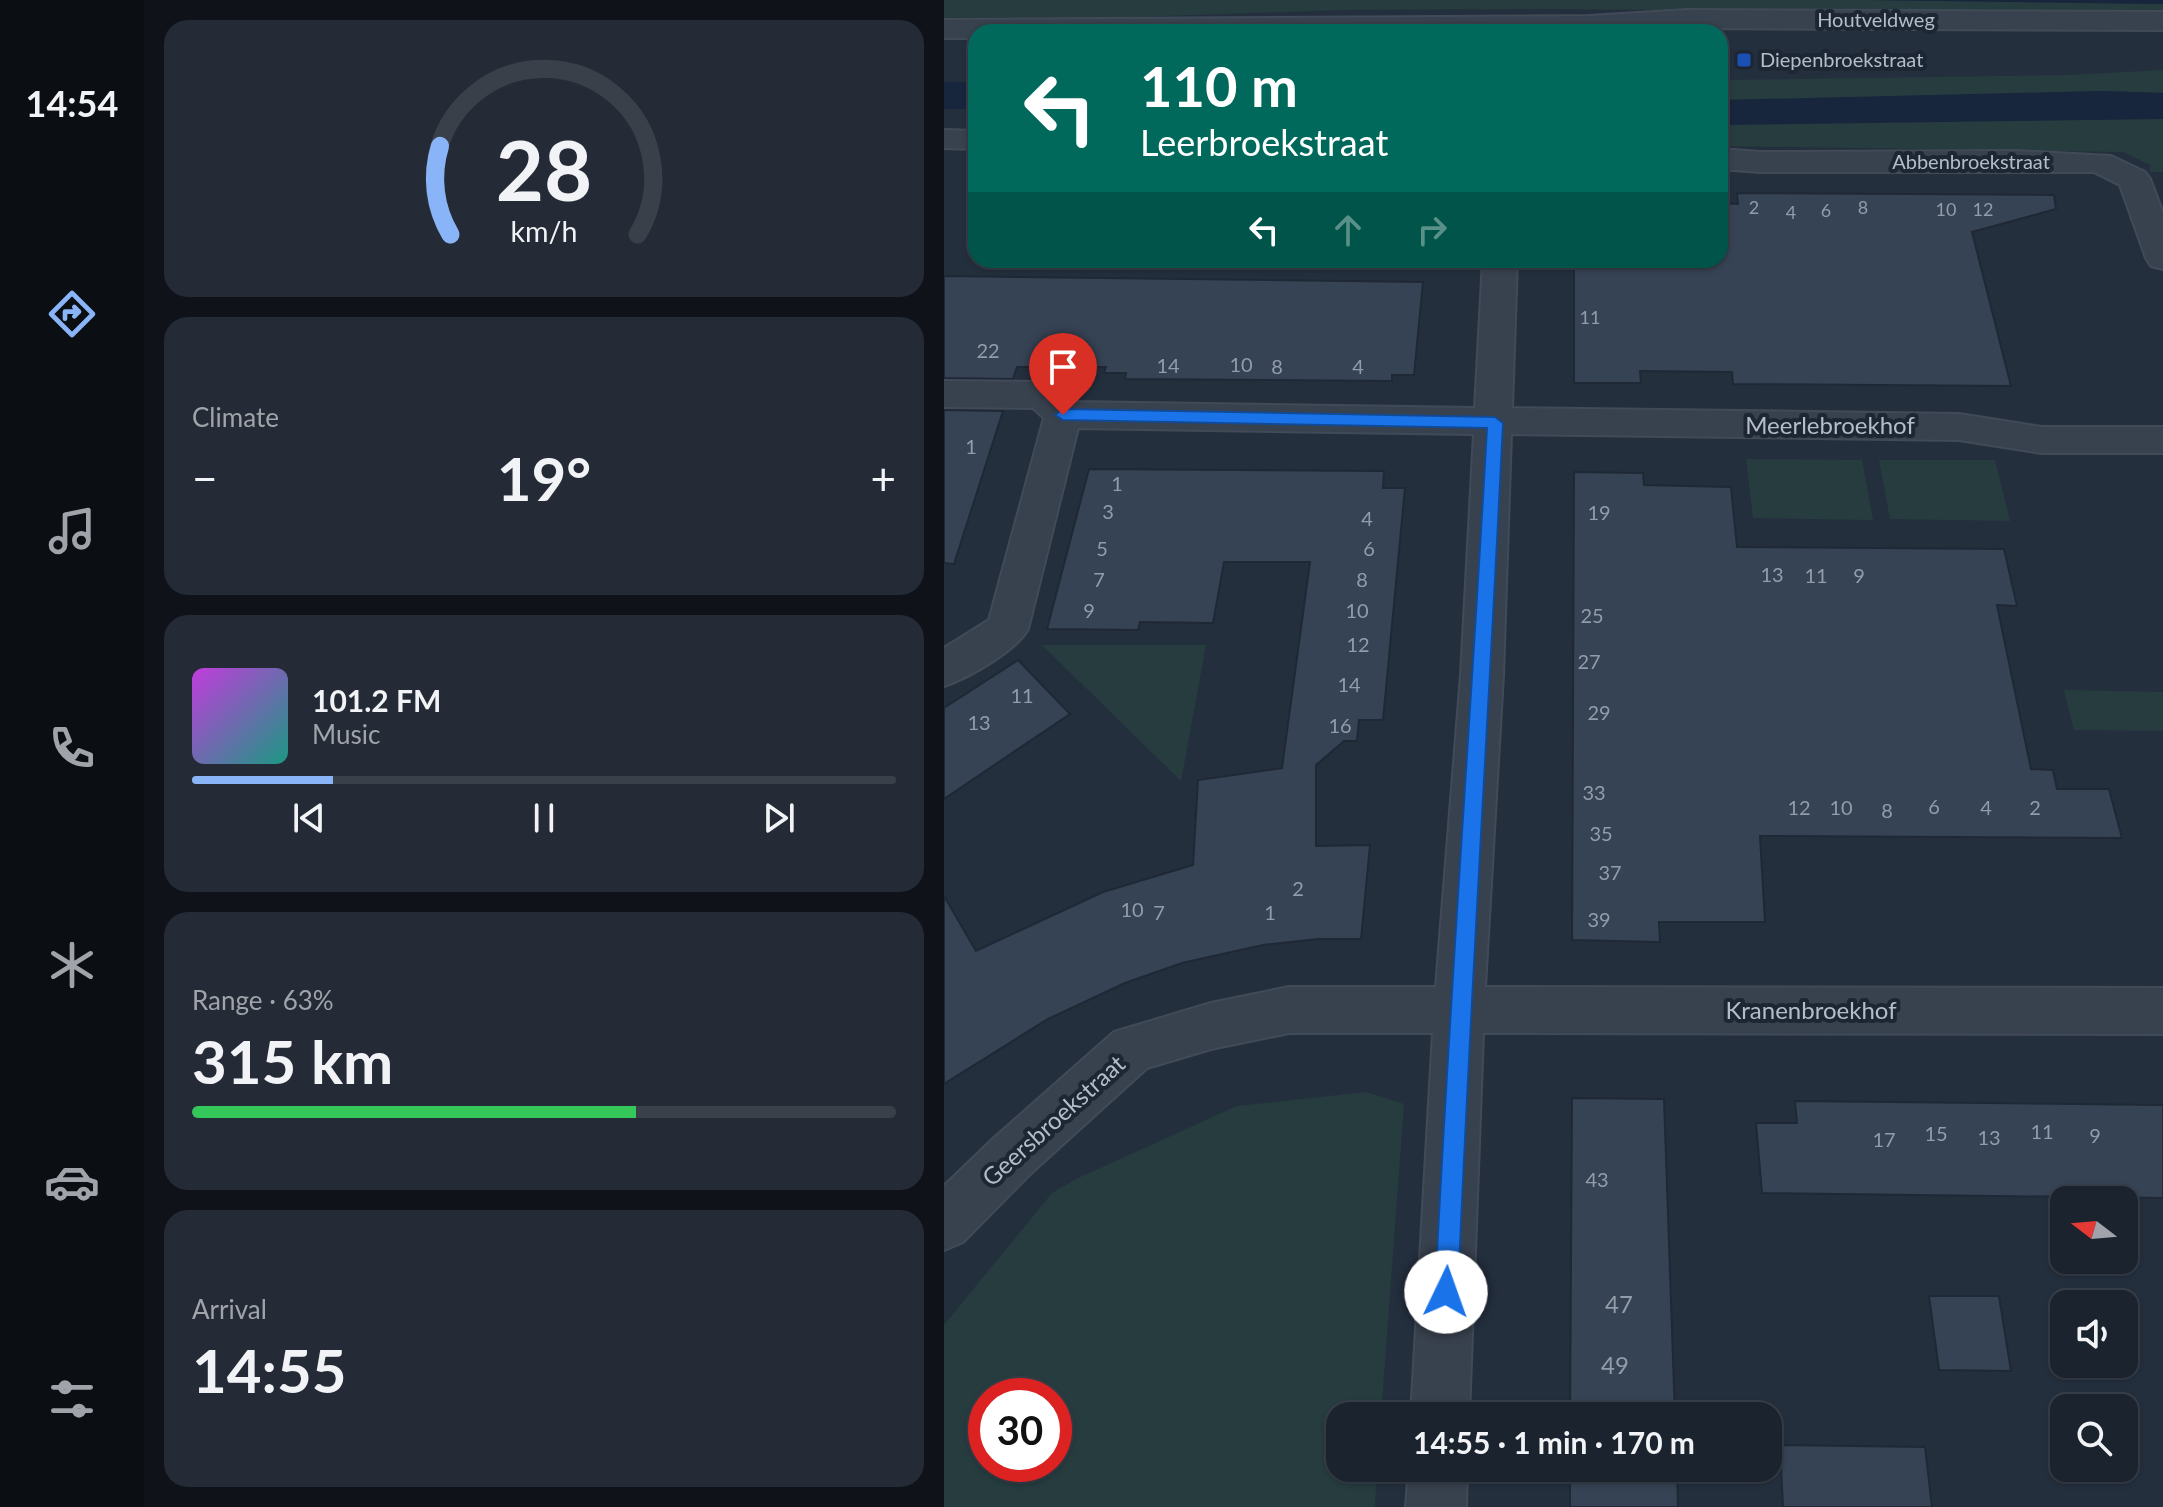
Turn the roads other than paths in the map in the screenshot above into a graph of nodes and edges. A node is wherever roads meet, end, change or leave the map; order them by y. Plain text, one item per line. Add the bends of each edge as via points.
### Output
1 (2163, 21) edge
2 (1605, 24) edge
3 (944, 29) edge
4 (968, 29) edge
5 (1728, 36) edge
6 (2163, 40) edge
7 (944, 139) edge
8 (968, 140) edge
9 (1728, 160) edge
10 (2163, 258) edge
11 (1500, 268) edge
12 (944, 394) edge
13 (1063, 415) junction
14 (1495, 423) junction
15 (2163, 440) edge
16 (944, 669) edge
17 (2163, 1011) edge
18 (1459, 1012) junction
19 (944, 1223) edge
20 (1441, 1402) edge
21 (1437, 1482) edge
22 (1436, 1507) edge

1 - 2 street, Houtveldweg via 1687,19
3 - 4 street, Houtveldweg
5 - 6 street, Houtveldweg
7 - 8 street
9 - 10 street, Abbenbroekstraat via 2100,163 2134,179
11 - 14 street
12 - 13 street via 1042,395
13 - 14 street, Meerlebroekhof
13 - 16 street via 1007,629
14 - 15 street, Meerlebroekhof via 1959,427 2042,440
14 - 18 street
17 - 18 street, Kranenbroekhof
18 - 19 street, Geersbroekstraat via 1289,1010 1132,1049
18 - 20 street
21 - 22 street

